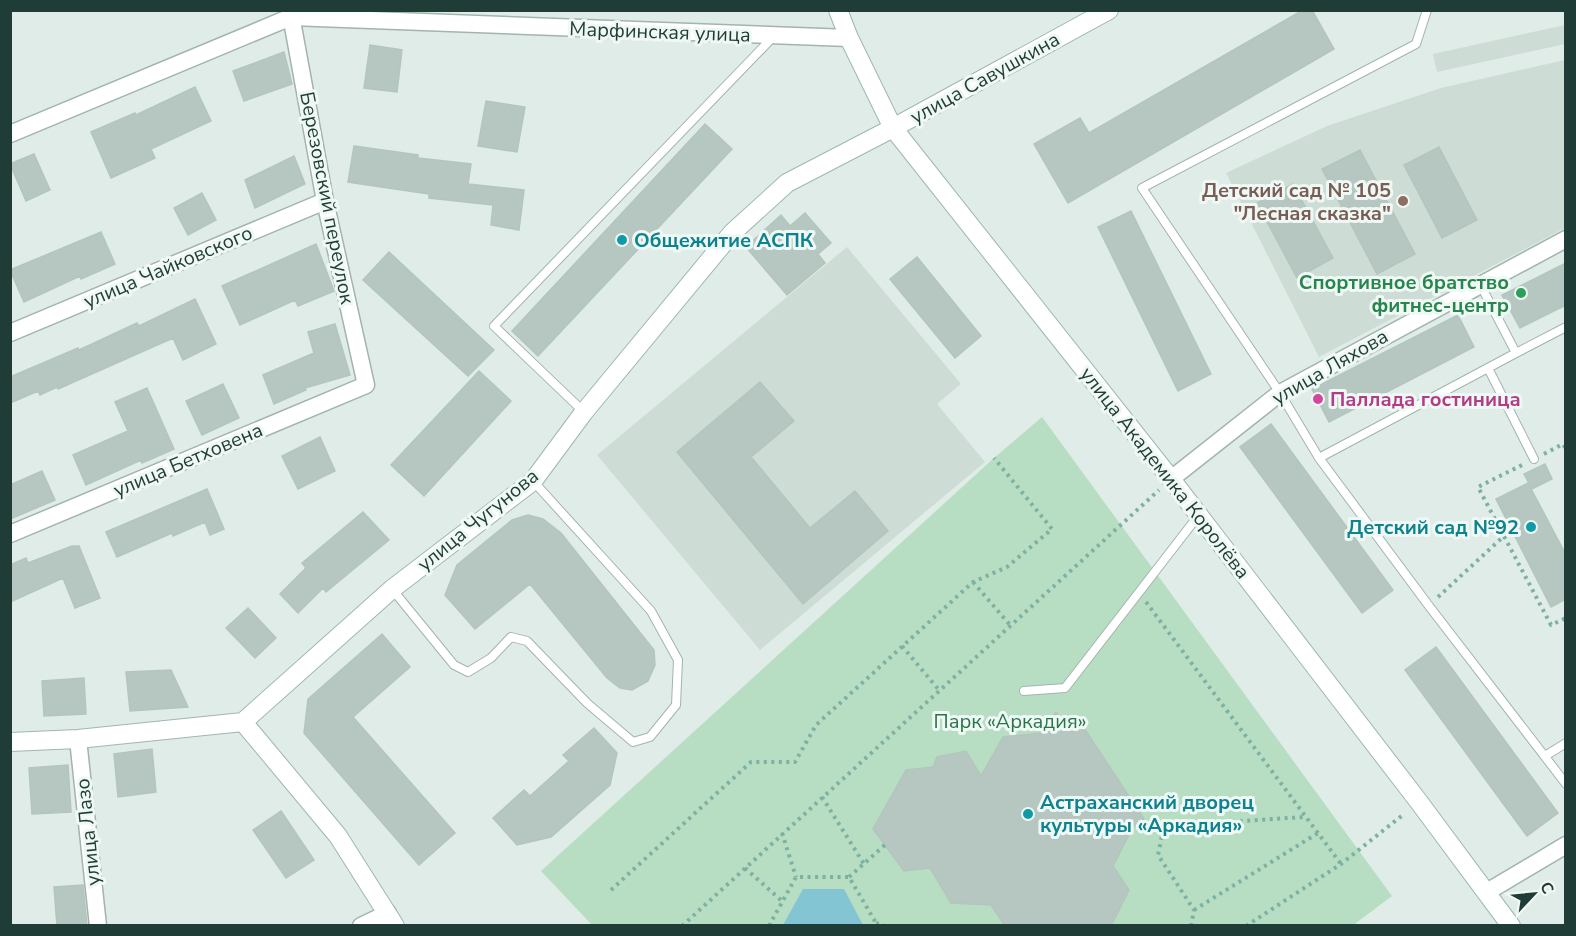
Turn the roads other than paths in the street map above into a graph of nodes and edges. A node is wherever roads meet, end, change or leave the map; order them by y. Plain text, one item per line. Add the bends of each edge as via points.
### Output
1 (838, 10) edge
2 (1109, 10) edge
3 (1427, 10) edge
4 (290, 14) edge
5 (774, 36) junction
6 (849, 38) junction
7 (893, 128) junction
8 (10, 134) edge
9 (325, 201) junction
10 (1566, 239) edge
11 (1479, 284) junction
12 (1566, 327) edge
13 (10, 333) edge
14 (1516, 353) junction
15 (1488, 368) junction
16 (366, 385) joint
17 (1280, 393) junction
18 (584, 412) junction
19 (1319, 458) junction
20 (1534, 459) road end
21 (1171, 479) junction
22 (533, 481) junction
23 (1199, 516) junction
24 (10, 534) edge
25 (392, 589) junction
26 (1024, 691) dead end
27 (243, 722) junction
28 (78, 739) junction
29 (10, 742) edge
30 (1566, 743) edge
31 (1545, 756) junction
32 (1566, 784) edge
33 (1566, 845) edge
34 (1487, 892) junction
35 (392, 919) edge
36 (98, 926) edge
37 (361, 926) edge
38 (1511, 926) edge

1 - 6 main road, улица Академика Королёва
2 - 7 main road, улица Савушкина
3 - 17 lane via 1416,44 1142,188
4 - 5 street, Марфинская улица
4 - 8 street
4 - 9 street, Березовский переулок
5 - 6 street, Марфинская улица
5 - 18 lane via 495,326
6 - 7 main road, улица Академика Королёва
7 - 18 main road, улица Чугунова via 787,183 740,226
7 - 21 main road, улица Академика Королёва
9 - 13 street, улица Чайковского
9 - 16 street, Березовский переулок
10 - 11 street, улица Ляхова
11 - 14 lane
11 - 17 street, улица Ляхова
12 - 14 lane
14 - 15 lane
15 - 19 lane
15 - 20 lane
16 - 24 street, улица Бетховена
17 - 19 lane
17 - 21 street, улица Ляхова
18 - 22 main road, улица Чугунова
19 - 31 lane
21 - 23 main road, улица Академика Королёва
22 - 25 main road, улица Чугунова
22 - 25 lane via 651,611 678,660 676,705 650,737 633,742 587,703 526,641 511,637 491,658 468,672 454,665
23 - 26 lane via 1065,688
23 - 34 main road, улица Академика Королёва
25 - 27 main road, улица Чугунова
27 - 28 main road
27 - 35 main road via 338,836
28 - 29 main road
28 - 36 street, улица Лазо
30 - 31 lane
31 - 32 lane
33 - 34 street
34 - 38 main road, улица Академика Королёва
35 - 37 street

